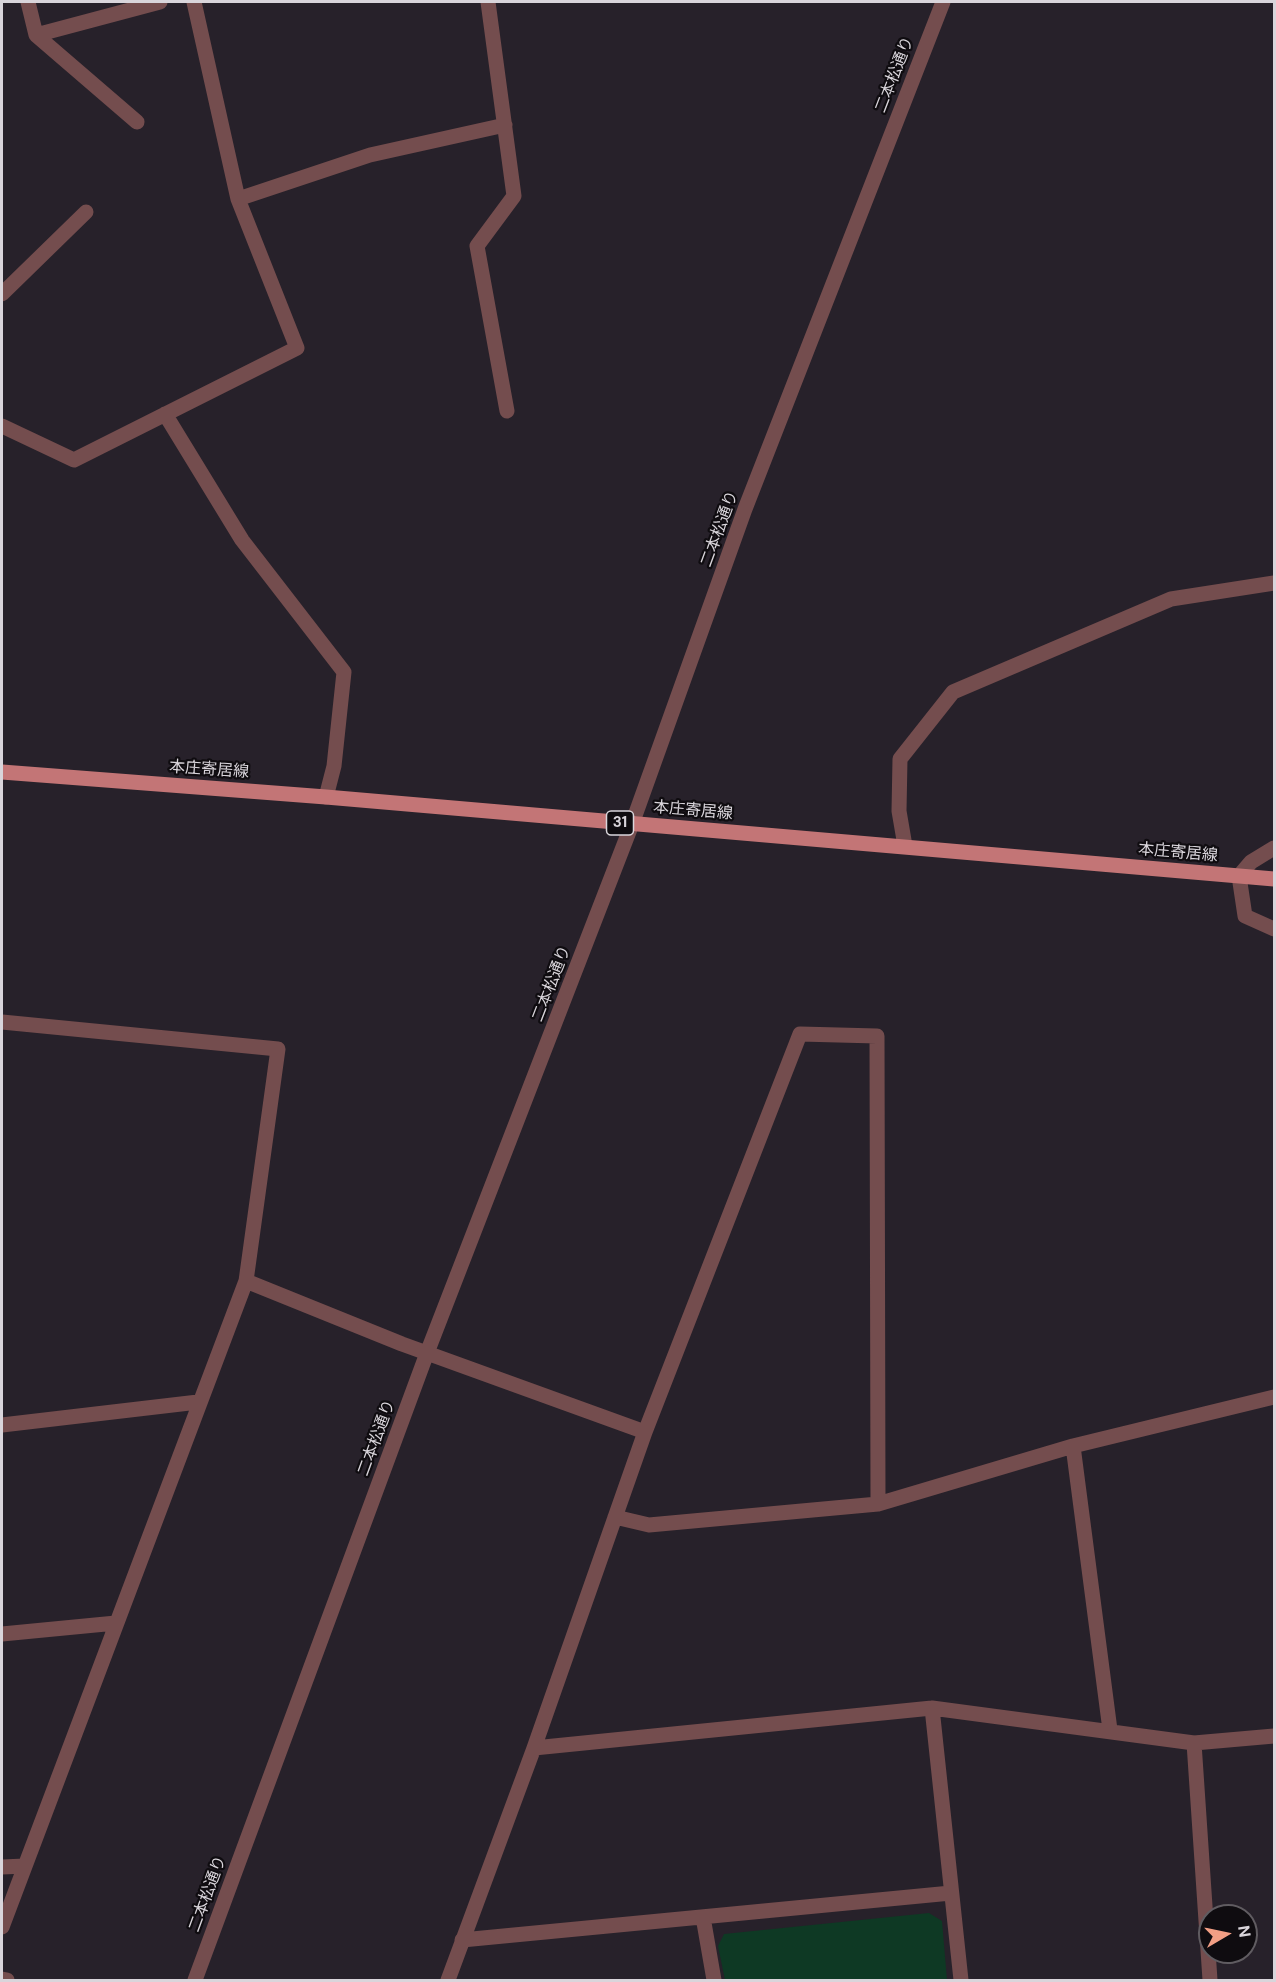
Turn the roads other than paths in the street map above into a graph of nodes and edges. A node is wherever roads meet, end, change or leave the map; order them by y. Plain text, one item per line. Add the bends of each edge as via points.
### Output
1 (28, 2) edge
2 (160, 2) edge
3 (194, 2) edge
4 (488, 2) edge
5 (943, 2) edge
6 (36, 35) junction
7 (137, 122) dead end
8 (505, 125) junction
9 (238, 199) junction
10 (87, 212) dead end
11 (2, 294) edge
12 (507, 411) dead end
13 (165, 414) junction
14 (2, 426) edge
15 (1275, 583) edge
16 (2, 772) edge
17 (326, 797) junction
18 (632, 824) junction
19 (905, 846) junction
20 (1275, 848) edge
21 (1239, 876) junction
22 (1275, 879) edge
23 (1275, 929) edge
24 (2, 1022) edge
25 (246, 1281) junction
26 (428, 1353) junction
27 (1275, 1397) edge
28 (198, 1402) junction
29 (2, 1425) edge
30 (645, 1432) junction
31 (1072, 1446) junction
32 (878, 1504) junction
33 (615, 1517) junction
34 (116, 1623) junction
35 (2, 1634) edge
36 (932, 1708) junction
37 (1110, 1730) junction
38 (1275, 1736) edge
39 (1194, 1743) junction
40 (534, 1748) junction
41 (25, 1866) junction
42 (2, 1868) edge
43 (951, 1893) junction
44 (703, 1917) junction
45 (2, 1927) edge
46 (462, 1940) junction
47 (2, 1979) edge
48 (7, 1980) edge
49 (195, 1980) edge
50 (448, 1980) edge
51 (714, 1980) edge
52 (961, 1980) edge
53 (1210, 1980) edge

1 - 6 street
2 - 6 street
3 - 9 street
4 - 8 street
5 - 18 street, 二本松通り via 746,509
6 - 7 street
8 - 9 street via 370,155
8 - 12 street via 514,196 477,246
9 - 13 street via 297,348
10 - 11 street
13 - 14 street via 74,460
13 - 17 street via 242,540 344,672 334,766
15 - 19 street via 1172,599 953,692 900,759 899,811
16 - 17 main road, 本庄寄居線 / 31
17 - 18 main road, 本庄寄居線 / 31
18 - 19 main road, 本庄寄居線 / 31
18 - 26 street, 二本松通り
19 - 21 main road, 本庄寄居線 / 31
20 - 21 street via 1251,862
21 - 22 main road, 本庄寄居線 / 31
21 - 23 street via 1245,916
24 - 25 street via 278,1049
25 - 26 street
25 - 28 street
26 - 30 street
26 - 49 street, 二本松通り
27 - 31 street
28 - 29 street
28 - 34 street
30 - 32 street via 800,1034 877,1036
30 - 33 street
31 - 32 street
31 - 37 street
32 - 33 street via 649,1525
33 - 40 street
34 - 35 street
34 - 41 street
36 - 37 street
36 - 40 street
36 - 43 street
37 - 39 street
38 - 39 street
39 - 53 street
40 - 46 street
41 - 42 street
41 - 45 street
43 - 44 street
43 - 52 street
44 - 46 street
44 - 51 street
46 - 50 street
47 - 48 street

